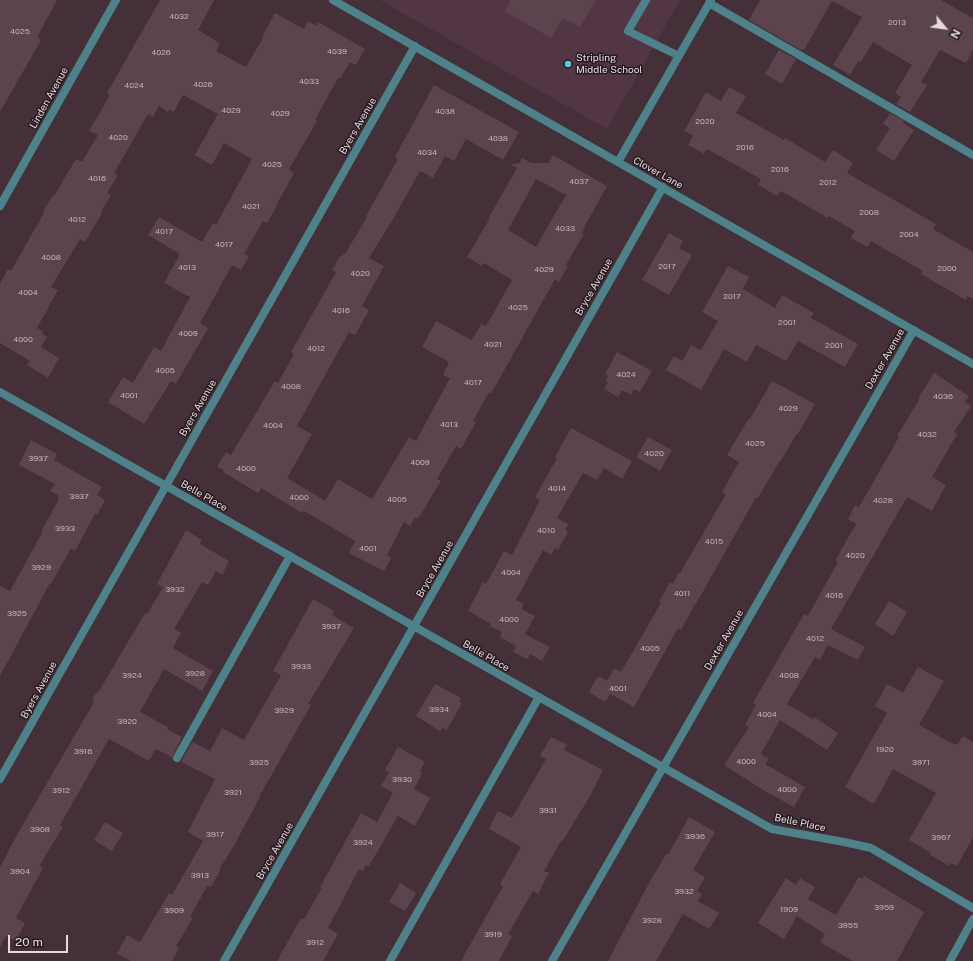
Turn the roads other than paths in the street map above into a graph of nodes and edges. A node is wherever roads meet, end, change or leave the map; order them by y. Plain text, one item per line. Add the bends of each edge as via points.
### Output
1 (116, 0) edge
2 (333, 0) edge
3 (646, 0) edge
4 (710, 2) edge
5 (415, 46) junction
6 (679, 56) junction
7 (973, 155) edge
8 (618, 162) junction
9 (663, 187) junction
10 (0, 206) edge
11 (914, 330) junction
12 (973, 364) edge
13 (0, 392) edge
14 (166, 486) junction
15 (290, 556) junction
16 (414, 626) junction
17 (539, 697) junction
18 (177, 758) dead end
19 (662, 767) junction
20 (0, 779) edge
21 (973, 908) edge
22 (973, 919) edge
23 (224, 961) edge
24 (390, 961) edge
25 (552, 961) edge
26 (950, 961) edge

1 - 10 street, Linden Avenue
2 - 5 street, Clover Lane
3 - 6 street via 628,31
4 - 6 street
4 - 7 street
5 - 8 street, Clover Lane
5 - 14 street, Byers Avenue
6 - 8 street
8 - 9 street, Clover Lane
9 - 11 street, Clover Lane
9 - 16 street, Bryce Avenue
11 - 12 street, Clover Lane
11 - 19 street, Dexter Avenue
13 - 14 street, Belle Place
14 - 15 street, Belle Place
14 - 20 street, Byers Avenue
15 - 16 street, Belle Place
15 - 18 street
16 - 17 street, Belle Place
16 - 23 street, Bryce Avenue
17 - 19 street, Belle Place
17 - 24 street
19 - 21 street, Belle Place via 772,829 871,848
19 - 25 street, Dexter Avenue
22 - 26 street

